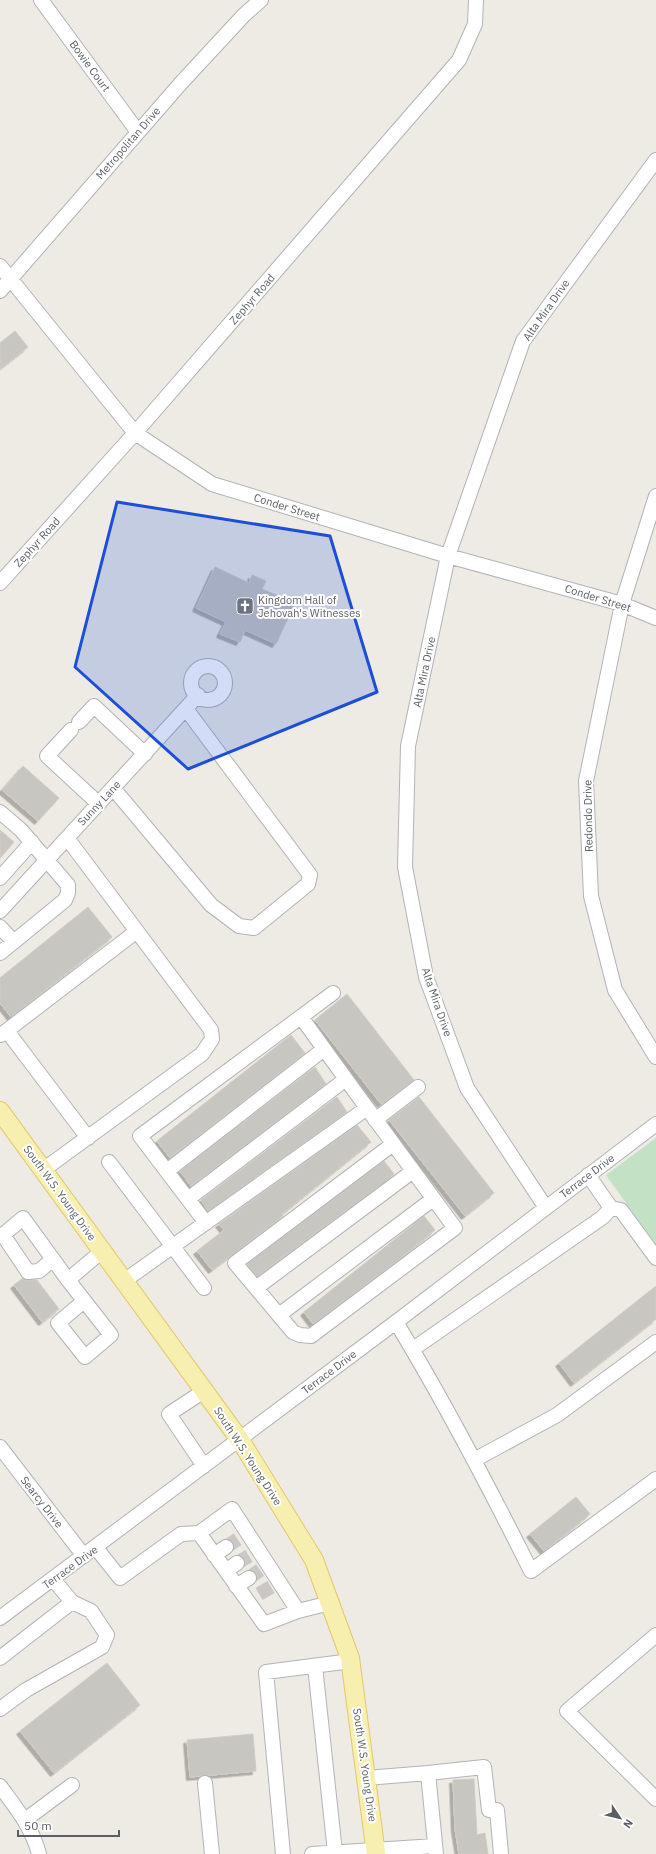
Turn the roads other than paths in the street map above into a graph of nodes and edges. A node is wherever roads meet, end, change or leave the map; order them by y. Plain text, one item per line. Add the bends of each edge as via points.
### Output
1 (41, 0) edge
2 (261, 0) edge
3 (476, 0) edge
4 (138, 132) junction
5 (656, 160) edge
6 (0, 266) edge
7 (10, 280) junction
8 (0, 291) edge
9 (135, 433) junction
10 (656, 496) edge
11 (448, 556) junction
12 (0, 583) edge
13 (622, 604) junction
14 (656, 618) edge
15 (198, 695) dead end
16 (186, 709) junction
17 (144, 754) junction
18 (113, 788) junction
19 (99, 804) junction
20 (0, 812) edge
21 (67, 838) junction
22 (32, 842) junction
23 (47, 860) junction
24 (11, 866) junction
25 (0, 878) edge
26 (28, 881) junction
27 (1, 909) edge
28 (0, 927) edge
29 (137, 931) junction
30 (14, 942) junction
31 (0, 953) edge
32 (333, 993) dead end
33 (301, 1017) junction
34 (2, 1034) edge
35 (324, 1049) junction
36 (656, 1058) edge
37 (346, 1079) junction
38 (418, 1087) dead end
39 (367, 1108) junction
40 (0, 1111) edge
41 (375, 1120) junction
42 (656, 1124) edge
43 (88, 1138) junction
44 (393, 1144) junction
45 (109, 1162) dead end
46 (43, 1170) junction
47 (413, 1171) junction
48 (167, 1172) junction
49 (588, 1175) junction
50 (188, 1199) junction
51 (433, 1199) junction
52 (546, 1208) junction
53 (611, 1208) junction
54 (206, 1222) junction
55 (172, 1247) junction
56 (102, 1251) junction
57 (656, 1258) edge
58 (53, 1259) dead end
59 (68, 1280) junction
60 (124, 1282) junction
61 (204, 1288) dead end
62 (256, 1288) junction
63 (84, 1300) dead end
64 (279, 1315) junction
65 (396, 1322) junction
66 (656, 1342) edge
67 (413, 1350) junction
68 (204, 1391) junction
69 (240, 1440) junction
70 (0, 1447) edge
71 (474, 1460) junction
72 (204, 1466) junction
73 (656, 1479) edge
74 (198, 1533) junction
75 (237, 1540) junction
76 (96, 1548) junction
77 (214, 1555) junction
78 (84, 1556) junction
79 (243, 1560) junction
80 (259, 1571) junction
81 (53, 1579) junction
82 (236, 1586) junction
83 (264, 1591) junction
84 (72, 1602) junction
85 (330, 1603) junction
86 (298, 1611) junction
87 (0, 1618) edge
88 (656, 1635) edge
89 (0, 1658) edge
90 (351, 1661) junction
91 (315, 1666) junction
92 (0, 1709) edge
93 (428, 1773) junction
94 (366, 1778) junction
95 (205, 1783) dead end
96 (72, 1785) dead end
97 (0, 1786) edge
98 (656, 1799) edge
99 (25, 1820) junction
100 (436, 1850) edge
101 (338, 1852) edge
102 (376, 1852) edge
103 (39, 1854) edge
104 (212, 1854) edge
105 (283, 1854) edge
106 (312, 1854) edge
107 (501, 1854) edge

1 - 4 street, Bowie Court
2 - 4 street, Metropolitan Drive via 191,71
3 - 9 street, Zephyr Road via 475,24 459,60
4 - 7 street, Metropolitan Drive
5 - 11 street, Alta Mira Drive via 523,341
6 - 7 street, Conder Street
7 - 8 street, Metropolitan Drive
7 - 9 street, Conder Street
9 - 11 street, Conder Street via 212,484
9 - 12 street, Zephyr Road
10 - 13 street, Redondo Drive
11 - 13 street, Conder Street
11 - 52 street, Alta Mira Drive via 408,746 405,867 426,977 467,1088
13 - 14 street, Conder Street
13 - 36 street, Redondo Drive via 586,781 591,896 615,990
15 - 16 street, Sunny Lane
16 - 17 street, Sunny Lane
16 - 18 street via 310,875 308,884 254,928 239,926 211,905
17 - 18 street, Sunny Lane
17 - 19 street via 94,706 47,756
18 - 19 street, Sunny Lane
19 - 21 street, Sunny Lane
20 - 22 street
21 - 23 street, Sunny Lane
21 - 29 street
22 - 23 street
22 - 24 street
23 - 26 street, Sunny Lane
23 - 30 street via 68,885 68,893 65,900
24 - 25 street
24 - 26 street
26 - 27 street, Sunny Lane
28 - 30 street
29 - 34 street
29 - 43 street via 211,1030 212,1039 202,1054
30 - 31 street
32 - 33 street
33 - 35 street
33 - 48 street via 140,1136
34 - 43 street
35 - 37 street
35 - 48 street
37 - 39 street
37 - 50 street
38 - 41 street
39 - 41 street
39 - 54 street
40 - 46 main road, South W.S. Young Drive
41 - 44 street
42 - 49 street, Terrace Drive
43 - 46 street
44 - 47 street
44 - 62 street via 235,1263
45 - 55 street
46 - 56 main road, South W.S. Young Drive
47 - 51 street
47 - 62 street
48 - 50 street
49 - 52 street, Terrace Drive
49 - 53 street
50 - 54 street
51 - 64 street
51 - 64 street via 455,1228 311,1336 293,1332
52 - 65 street, Terrace Drive
53 - 57 street via 622,1210
53 - 67 street via 603,1217
54 - 55 street
55 - 60 street
55 - 61 street
56 - 59 street
56 - 60 main road, South W.S. Young Drive
58 - 59 street
59 - 63 street
60 - 68 main road, South W.S. Young Drive
62 - 64 street
65 - 67 street
65 - 69 street, Terrace Drive
66 - 71 street via 557,1416
67 - 71 street
68 - 69 main road, South W.S. Young Drive
68 - 72 street via 168,1414
69 - 72 street, Terrace Drive
69 - 85 main road, South W.S. Young Drive via 314,1560
70 - 78 street, Searcy Drive
71 - 73 street via 531,1571
72 - 76 street, Terrace Drive
74 - 75 street via 232,1508
74 - 76 street via 181,1534 120,1578
74 - 77 street
75 - 77 street
75 - 79 street
76 - 78 street, Terrace Drive
77 - 79 street
78 - 81 street, Terrace Drive
79 - 80 street
79 - 82 street
80 - 82 street
80 - 83 street
81 - 84 street
81 - 87 street, Terrace Drive
82 - 83 street
83 - 86 street
83 - 86 street via 264,1624
84 - 89 street
84 - 92 street via 91,1611 107,1635 102,1647 26,1690
85 - 86 street
85 - 90 main road, South W.S. Young Drive
88 - 98 street via 567,1711
90 - 91 street
90 - 94 main road, South W.S. Young Drive
91 - 101 street
91 - 105 street via 266,1672
93 - 94 street
93 - 100 street
93 - 107 street via 484,1767 489,1810 497,1810
94 - 102 main road, South W.S. Young Drive
95 - 104 street
96 - 99 street
97 - 99 street
99 - 103 street via 35,1838
100 - 102 street
101 - 102 street
101 - 106 street

